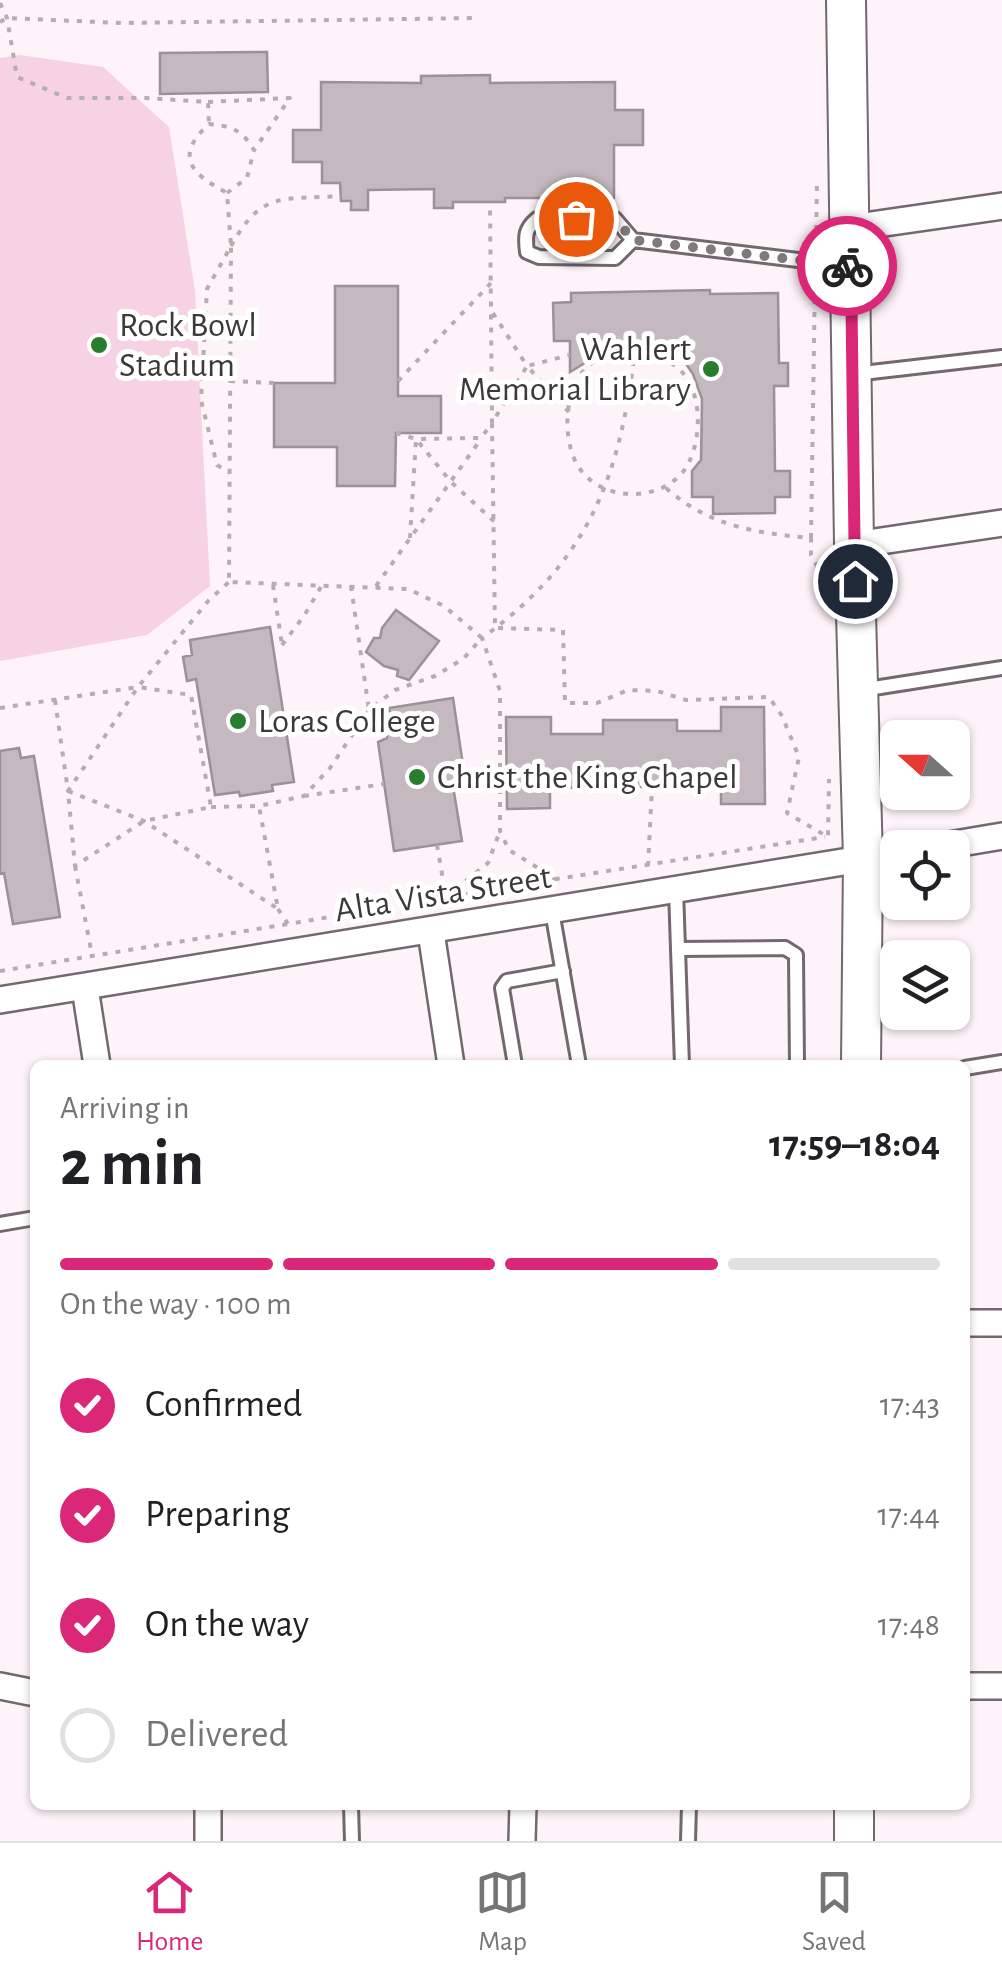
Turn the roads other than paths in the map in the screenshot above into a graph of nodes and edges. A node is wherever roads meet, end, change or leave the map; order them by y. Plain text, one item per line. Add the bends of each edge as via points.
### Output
1 (846, 0) edge
2 (1002, 206) edge
3 (850, 228) junction
4 (634, 240) junction
5 (833, 264) junction
6 (1002, 357) edge
7 (852, 374) junction
8 (1002, 523) edge
9 (854, 545) junction
10 (1002, 668) edge
11 (858, 690) junction
12 (1002, 836) edge
13 (970, 841) edge
14 (880, 856) edge
15 (676, 890) junction
16 (552, 911) junction
17 (431, 932) junction
18 (678, 949) junction
19 (563, 971) junction
20 (85, 988) junction
21 (0, 1000) edge
22 (96, 1060) edge
23 (451, 1060) edge
24 (515, 1060) edge
25 (578, 1060) edge
26 (682, 1060) edge
27 (797, 1060) edge
28 (861, 1060) edge
29 (1002, 1062) edge
30 (970, 1067) edge
31 (30, 1219) edge
32 (0, 1224) edge
33 (970, 1323) edge
34 (1002, 1323) edge
35 (0, 1686) edge
36 (970, 1686) edge
37 (1002, 1686) edge
38 (30, 1692) edge
39 (208, 1810) edge
40 (351, 1810) edge
41 (522, 1810) edge
42 (689, 1810) edge
43 (854, 1810) edge
44 (208, 1841) edge
45 (352, 1841) edge
46 (522, 1841) edge
47 (688, 1841) edge
48 (854, 1841) edge

1 - 3 main road
2 - 3 street
3 - 5 main road
4 - 4 lane via 616,258 539,258 527,252 525,238 538,219 615,220
4 - 5 lane
5 - 7 main road
6 - 7 lane
7 - 9 main road
8 - 9 street
9 - 11 main road
10 - 11 lane
11 - 14 main road
12 - 13 street
14 - 15 street, Alta Vista Street
14 - 28 main road
15 - 16 street, Alta Vista Street
15 - 18 lane
16 - 17 street, Alta Vista Street
16 - 19 lane
17 - 20 street, Alta Vista Street
17 - 23 street
18 - 26 lane
18 - 27 lane via 785,948 796,955
19 - 24 lane via 507,981 502,988
19 - 25 lane
20 - 21 street, Alta Vista Street
20 - 22 street
29 - 30 lane
31 - 32 lane
33 - 34 street
35 - 38 street
36 - 37 street
39 - 44 street
40 - 45 lane
41 - 46 street
42 - 47 lane
43 - 48 main road

